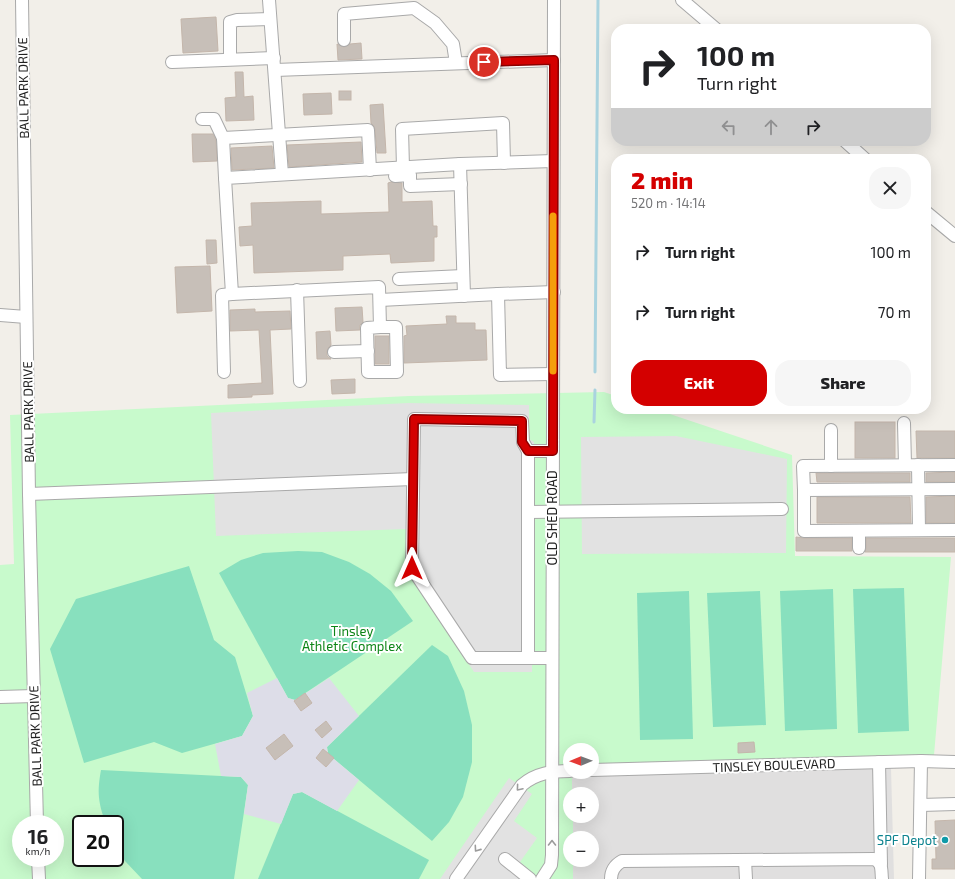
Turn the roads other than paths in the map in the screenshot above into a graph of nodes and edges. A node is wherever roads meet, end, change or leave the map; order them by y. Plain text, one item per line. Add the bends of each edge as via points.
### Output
1 (22, 0) edge
2 (269, 0) edge
3 (554, 0) edge
4 (682, 0) edge
5 (270, 19) junction
6 (710, 24) edge
7 (344, 40) dead end
8 (230, 59) junction
9 (554, 60) junction
10 (172, 62) dead end
11 (456, 63) junction
12 (274, 64) junction
13 (202, 119) dead end
14 (279, 135) junction
15 (223, 138) junction
16 (851, 146) edge
17 (859, 154) edge
18 (553, 161) junction
19 (504, 162) junction
20 (460, 164) junction
21 (403, 168) junction
22 (370, 170) junction
23 (282, 174) junction
24 (391, 176) dead end
25 (225, 178) junction
26 (460, 184) junction
27 (931, 216) edge
28 (955, 236) edge
29 (463, 276) junction
30 (399, 279) dead end
31 (298, 290) junction
32 (554, 292) junction
33 (232, 294) junction
34 (498, 294) junction
35 (464, 296) junction
36 (380, 300) junction
37 (0, 315) edge
38 (26, 317) junction
39 (380, 327) junction
40 (368, 351) junction
41 (334, 352) dead end
42 (224, 372) dead end
43 (553, 374) junction
44 (300, 381) dead end
45 (904, 423) dead end
46 (830, 430) dead end
47 (528, 451) junction
48 (553, 451) junction
49 (905, 465) junction
50 (918, 465) junction
51 (955, 465) edge
52 (831, 466) junction
53 (413, 479) junction
54 (919, 489) junction
55 (955, 489) edge
56 (804, 490) junction
57 (29, 494) junction
58 (782, 510) dead end
59 (528, 512) junction
60 (552, 513) junction
61 (859, 530) junction
62 (919, 530) junction
63 (955, 530) edge
64 (859, 548) dead end
65 (528, 658) junction
66 (552, 658) junction
67 (34, 696) junction
68 (0, 697) edge
69 (921, 760) junction
70 (879, 762) junction
71 (955, 762) edge
72 (599, 770) edge
73 (552, 771) junction
74 (563, 771) edge
75 (955, 804) edge
76 (920, 805) junction
77 (37, 815) edge
78 (505, 859) dead end
79 (745, 860) junction
80 (881, 864) junction
81 (38, 867) edge
82 (39, 879) edge
83 (456, 879) edge
84 (530, 879) edge
85 (542, 879) edge
86 (611, 879) edge
87 (746, 879) edge
88 (882, 879) edge
89 (919, 879) edge

1 - 38 street, BALL PARK DRIVE
2 - 5 street
3 - 9 street, OLD SHED ROAD
4 - 6 street
5 - 8 street via 230,22
5 - 12 street
7 - 11 street via 344,14 414,8 435,23 453,44
8 - 10 street
8 - 12 street
9 - 11 street
9 - 18 street, OLD SHED ROAD
11 - 12 street
12 - 14 street
13 - 15 street via 214,119
14 - 15 street
14 - 22 street via 368,130
14 - 23 street
15 - 25 street
16 - 17 street
18 - 19 street
18 - 32 street, OLD SHED ROAD
19 - 20 street
19 - 21 street via 503,123 402,129
20 - 21 street
20 - 26 street
21 - 22 street
22 - 23 street
23 - 25 street
24 - 26 street via 410,175 410,186
25 - 33 street
26 - 29 street
27 - 28 street
29 - 30 street
29 - 35 street
31 - 33 street
31 - 36 street via 379,287
31 - 44 street
32 - 34 street
32 - 43 street, OLD SHED ROAD
33 - 42 street via 222,295
34 - 35 street
34 - 43 street via 500,375
35 - 36 street
36 - 39 street
37 - 38 street
38 - 57 street, BALL PARK DRIVE
39 - 40 street via 367,328
39 - 40 street via 396,327 397,372 368,372
40 - 41 street
43 - 48 street, OLD SHED ROAD
45 - 49 street
46 - 52 street
47 - 48 street
47 - 53 street via 522,442 522,421 414,419
47 - 59 street
48 - 60 street, OLD SHED ROAD
49 - 50 street
49 - 52 street
50 - 51 street
50 - 54 street
52 - 56 street via 803,466
53 - 57 street
53 - 65 street via 412,568 472,658
54 - 55 street
54 - 56 street
54 - 62 street
56 - 61 street via 804,531
57 - 67 street, BALL PARK DRIVE
58 - 60 street
59 - 60 street
59 - 65 street
60 - 66 street, OLD SHED ROAD
61 - 62 street
61 - 64 street
62 - 63 street
65 - 66 street
66 - 73 street, OLD SHED ROAD
67 - 68 street
67 - 77 street, BALL PARK DRIVE
69 - 70 street, TINSLEY BOULEVARD
69 - 71 street, TINSLEY BOULEVARD
69 - 76 street
70 - 72 street, TINSLEY BOULEVARD
70 - 80 street
73 - 74 street
73 -> 83 street via 534,777 522,785
85 -> 73 street, OLD SHED ROAD via 552,855
75 - 76 street
76 - 89 street
78 - 84 street
79 - 80 street via 874,859
79 - 86 street via 622,862 614,868
79 - 87 street
80 - 88 street
81 - 82 street

